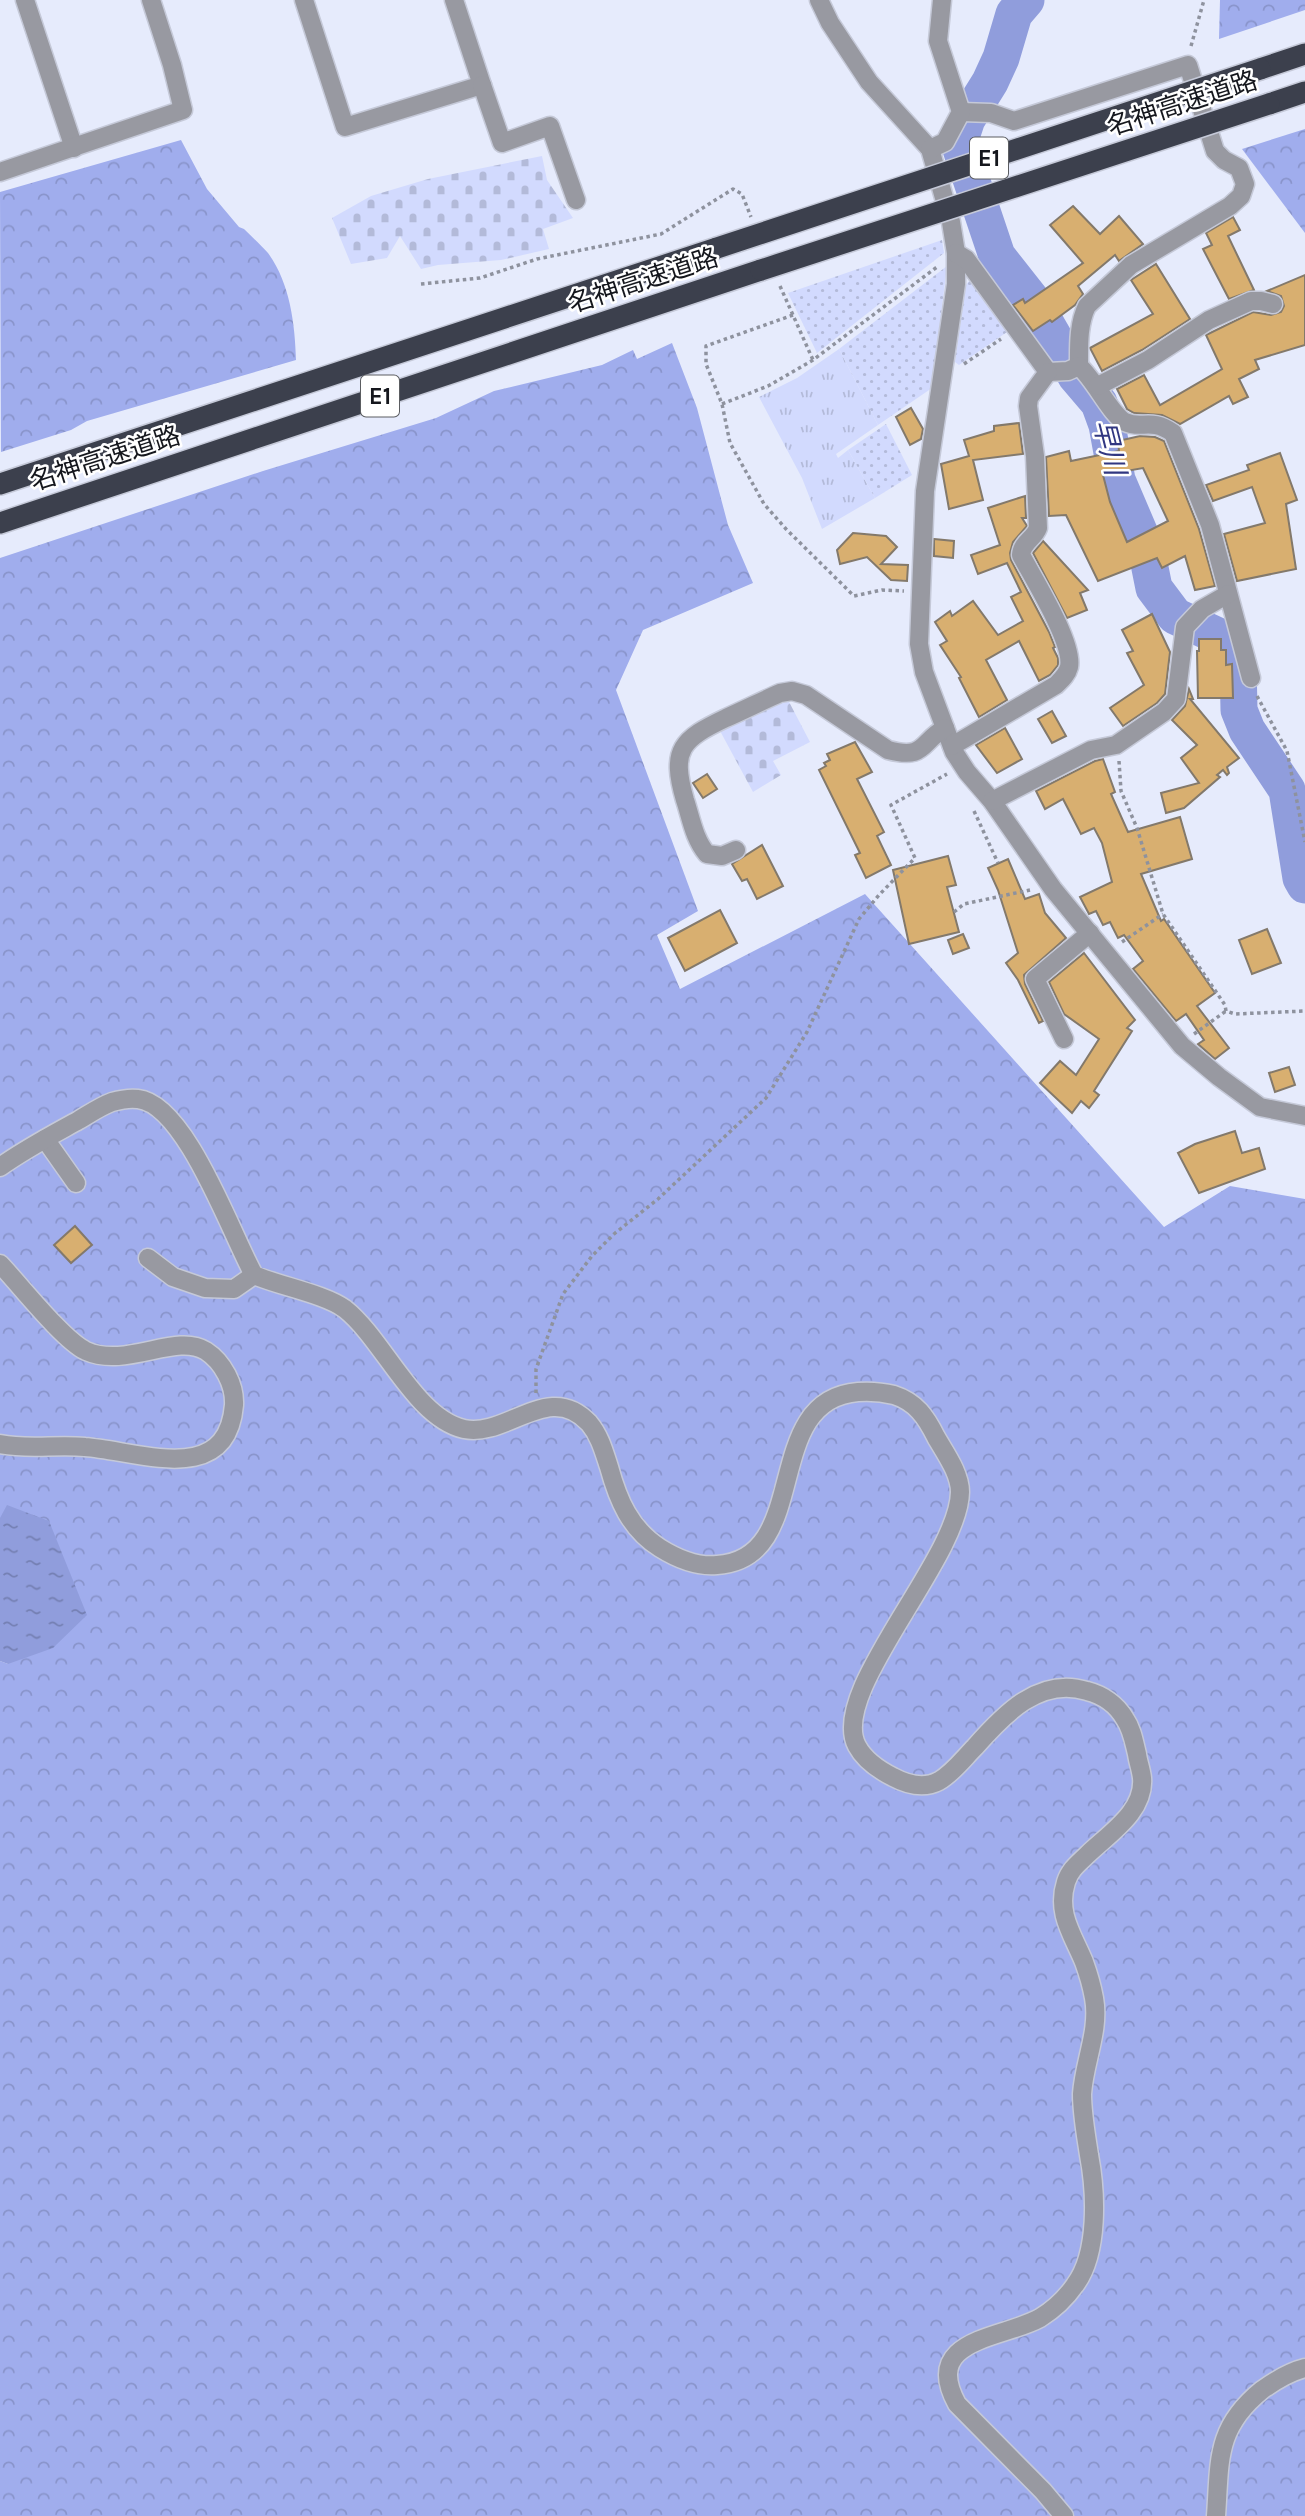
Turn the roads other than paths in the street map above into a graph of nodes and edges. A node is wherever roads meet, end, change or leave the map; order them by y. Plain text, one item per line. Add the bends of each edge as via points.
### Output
1 (26, 0) edge
2 (151, 0) edge
3 (304, 0) edge
4 (454, 0) edge
5 (819, 0) edge
6 (942, 0) edge
7 (1305, 54) edge
8 (482, 85) junction
9 (1305, 92) edge
10 (968, 112) junction
11 (74, 148) junction
12 (930, 149) junction
13 (0, 172) edge
14 (576, 200) dead end
15 (956, 253) junction
16 (1273, 304) dead end
17 (1075, 368) junction
18 (1048, 372) junction
19 (1098, 386) junction
20 (0, 484) edge
21 (0, 523) edge
22 (1228, 594) junction
23 (1251, 678) road end
24 (945, 729) junction
25 (952, 746) junction
26 (992, 801) junction
27 (736, 850) dead end
28 (1090, 933) junction
29 (1064, 1039) dead end
30 (1305, 1116) edge
31 (45, 1139) junction
32 (0, 1167) edge
33 (76, 1183) dead end
34 (148, 1258) dead end
35 (0, 1264) edge
36 (254, 1275) junction
37 (0, 1444) edge
38 (1305, 2368) edge
39 (1064, 2516) edge
40 (1216, 2516) edge

1 - 11 street
2 - 11 street via 183,110
3 - 8 street via 345,127
4 - 8 street
5 - 12 street via 869,82
6 - 10 street via 938,41
7 - 20 highway, 名神高速道路 / E1, bridge
8 - 14 street via 502,143 550,126
9 - 21 highway, 名神高速道路 / E1, bridge
10 - 12 street via 945,142
10 - 17 street via 1014,121 1188,65 1214,150 1239,168 1245,184 1230,206 1147,253 1087,306
11 - 13 street
12 - 15 street
15 - 18 street via 966,259
15 - 24 street via 956,284 925,491 920,593 923,672
16 - 19 street via 1251,301 1209,320
17 - 18 street
17 - 19 street
18 - 25 street via 1029,398 1038,528 1023,545 1021,555 1065,641 1069,667 1056,685
19 - 22 street via 1123,421 1150,423 1173,433 1210,525
22 - 23 street
22 - 26 street via 1188,622 1176,699 1164,712 1116,745 1091,750
24 - 25 street
24 - 27 street via 926,746 902,754 792,691 698,731 684,744 678,761 699,845 707,854 722,856
25 - 26 street
26 - 28 street via 1048,883
28 - 29 street via 1035,979
28 - 30 street via 1182,1046 1260,1107
31 - 32 street
31 - 33 street
31 - 36 street via 111,1102 148,1101 184,1137
34 - 36 street via 173,1277 205,1288 234,1289
35 - 37 street via 70,1340 85,1350 123,1357 188,1344 220,1362 234,1400 227,1436 215,1450 196,1458
36 - 39 street via 343,1308 425,1406 466,1430 493,1427 535,1409 553,1406 573,1411 588,1422 601,1442 624,1512 648,1540 675,1557 699,1564 716,1566 746,1558 759,1547 780,1504 793,1452 812,1414 830,1398 885,1392 906,1399 925,1415 956,1473 960,1490 952,1525 856,1703 851,1722 855,1744 875,1767 909,1785 922,1786 947,1775 997,1721 1026,1699 1052,1688 1090,1692 1106,1699 1124,1717 1143,1782 1139,1801 1124,1822 1072,1869 1062,1904 1096,2003 1082,2092 1094,2182 1093,2234 1084,2270 1056,2306 1036,2320 975,2340 959,2351 949,2367 947,2387 957,2404
38 - 40 street via 1272,2383 1236,2415 1223,2442

